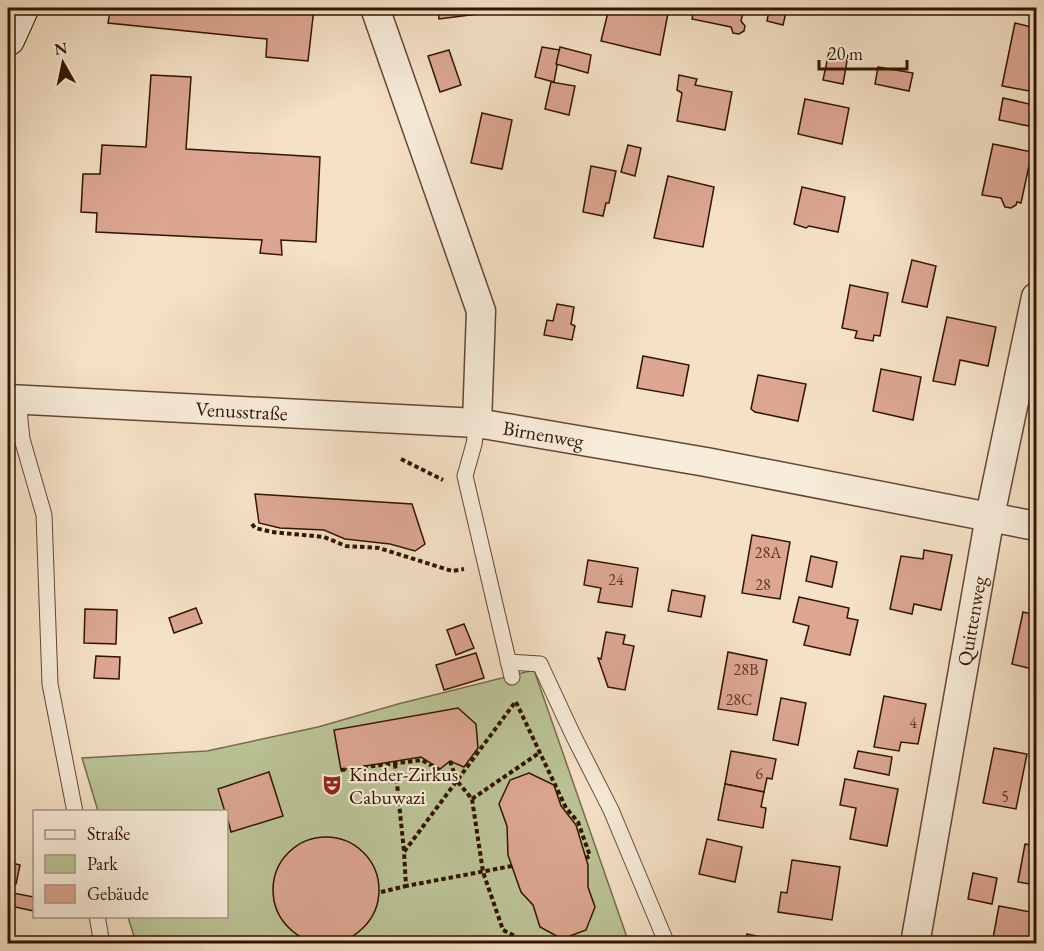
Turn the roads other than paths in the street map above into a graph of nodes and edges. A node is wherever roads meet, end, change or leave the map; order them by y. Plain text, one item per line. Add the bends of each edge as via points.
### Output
1 (22, 8) edge
2 (375, 8) edge
3 (8, 39) edge
4 (1036, 297) edge
5 (13, 400) edge
6 (477, 423) junction
7 (990, 516) junction
8 (1036, 526) edge
9 (75, 810) edge
10 (97, 918) edge
11 (102, 944) edge
12 (667, 944) edge
13 (915, 944) edge

1 - 3 street
2 - 6 street, Birnenweg via 482,311
4 - 7 street, Quittenweg
5 - 6 street, Venusstraße
5 - 9 lane via 44,515 50,684
6 - 7 street, Birnenweg
6 - 12 lane via 465,476 510,669 540,664 611,810
7 - 8 street, Birnenweg
7 - 13 street, Quittenweg
10 - 11 lane

